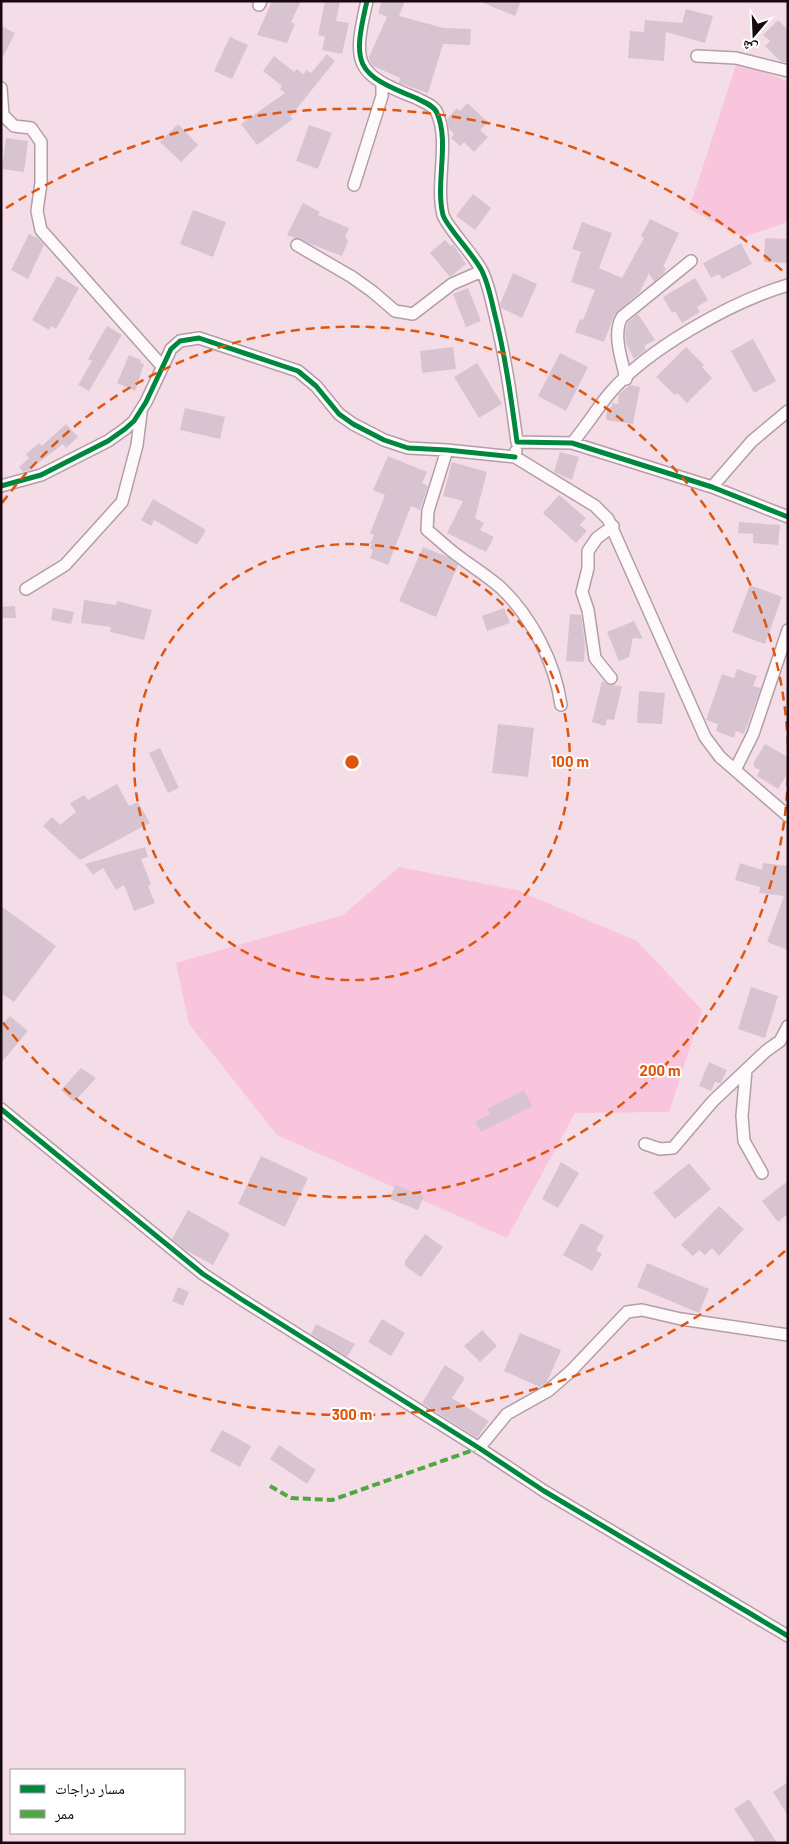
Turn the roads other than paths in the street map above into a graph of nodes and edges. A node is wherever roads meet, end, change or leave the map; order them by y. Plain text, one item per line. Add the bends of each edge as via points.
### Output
1 (366, 1) edge
2 (697, 56) dead end
3 (788, 71) edge
4 (382, 85) junction
5 (1, 88) edge
6 (354, 185) dead end
7 (297, 246) dead end
8 (691, 260) dead end
9 (482, 271) junction
10 (788, 285) edge
11 (162, 366) junction
12 (626, 379) junction
13 (141, 411) junction
14 (788, 411) edge
15 (517, 442) junction
16 (572, 444) junction
17 (447, 450) junction
18 (515, 457) junction
19 (1, 486) edge
20 (712, 487) junction
21 (788, 517) edge
22 (613, 526) junction
23 (26, 588) dead end
24 (788, 630) edge
25 (611, 678) dead end
26 (561, 704) dead end
27 (735, 770) junction
28 (788, 816) edge
29 (788, 1026) edge
30 (746, 1070) junction
31 (1, 1109) edge
32 (645, 1144) dead end
33 (762, 1173) dead end
34 (788, 1335) edge
35 (479, 1448) junction
36 (788, 1636) edge

1 - 4 street via 359,33 360,59 373,79
2 - 3 street via 736,58
4 - 6 street via 382,96
4 - 9 street via 436,110 442,142 440,199 444,218
5 - 11 street via 4,115 14,126 31,128 41,142 37,211 41,230
7 - 9 street via 352,277 395,312 413,314 452,284
8 - 12 street via 622,317 618,324 617,335
9 - 15 street via 502,343
10 - 12 street via 693,327
11 - 13 street
11 - 17 street via 171,348 180,341 199,338 211,341 298,371 316,386 339,414 384,440 408,448
12 - 16 street via 610,394
13 - 19 street via 134,421 108,440 41,475
13 - 23 street via 137,445 122,502 65,565
14 - 20 street via 752,441
15 - 16 street
15 - 18 street
16 - 20 street
17 - 18 street
17 - 26 street via 428,512 427,530 501,588 532,627 546,651 559,686
18 - 22 street via 595,506
20 - 21 street
22 - 25 street via 597,538 588,551 582,592 595,658
22 - 27 street via 705,738
24 - 27 street via 753,734
27 - 28 street
29 - 30 street via 780,1042
30 - 32 street via 712,1101 673,1148 660,1149
30 - 33 street via 742,1116 744,1141
31 - 35 street via 203,1274
34 - 35 street via 642,1310 627,1312 548,1391 507,1414
35 - 36 street via 544,1491

